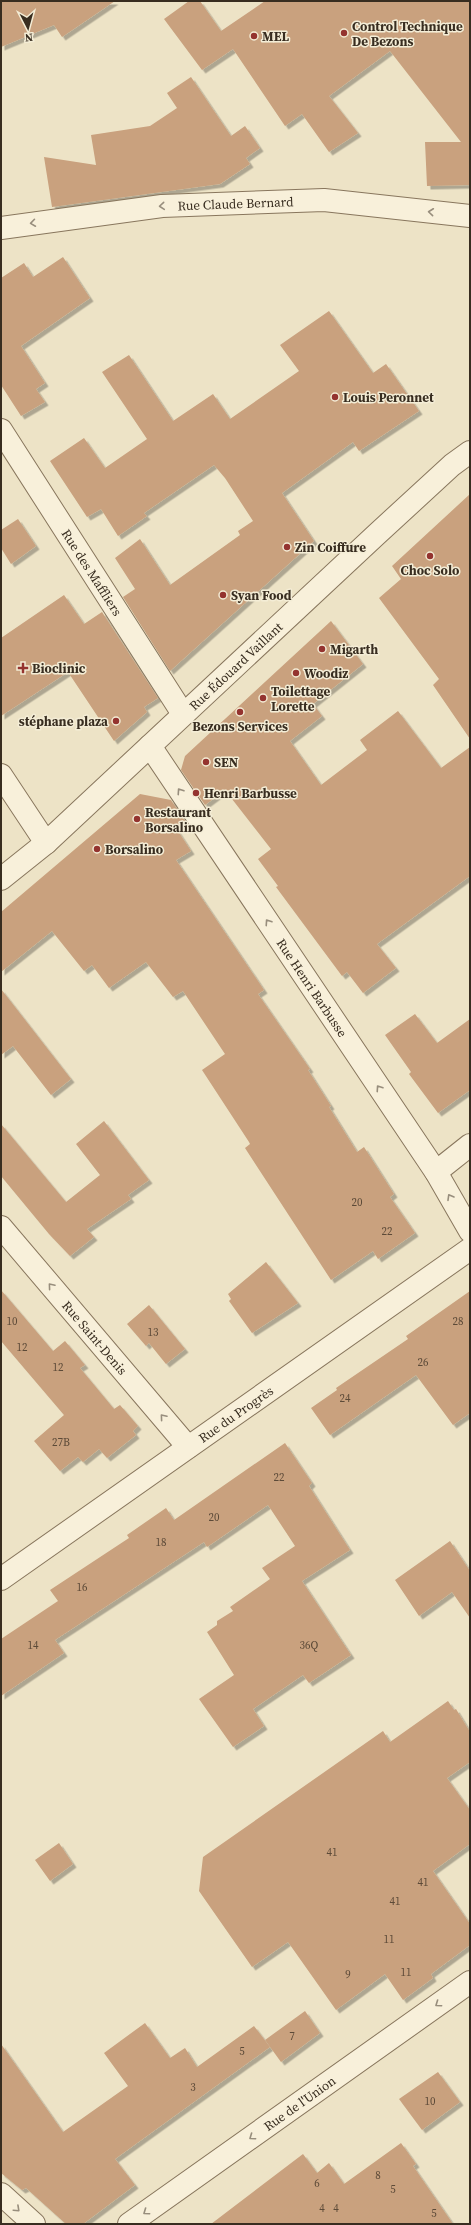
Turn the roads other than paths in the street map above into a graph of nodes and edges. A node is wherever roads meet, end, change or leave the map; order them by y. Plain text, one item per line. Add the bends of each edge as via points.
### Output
1 (470, 216) edge
2 (1, 228) edge
3 (1, 430) edge
4 (470, 452) edge
5 (184, 714) junction
6 (150, 746) junction
7 (1, 775) edge
8 (46, 843) junction
9 (1, 879) edge
10 (470, 1145) edge
11 (436, 1172) junction
12 (1, 1227) edge
13 (470, 1230) edge
14 (470, 1248) edge
15 (188, 1447) junction
16 (1, 1579) edge
17 (470, 1982) edge
18 (1, 2194) edge
19 (34, 2224) edge
20 (130, 2224) edge

1 -> 2 street, Rue Claude Bernard via 324,200 162,206
3 - 5 street, Rue des Maffliers
4 - 5 street, Rue Édouard Vaillant via 452,465
5 - 6 street, Rue Édouard Vaillant
6 - 8 street, Rue Édouard Vaillant
11 -> 6 street, Rue Henri Barbusse
7 - 8 street
8 - 9 street, Rue Édouard Vaillant
10 - 11 street
13 -> 11 street, Rue Henri Barbusse
15 -> 12 street, Rue Saint-Denis
14 - 15 street, Rue du Progrès
15 - 16 street, Rue du Progrès
17 -> 20 street, Rue de l'Union
18 -> 19 street

